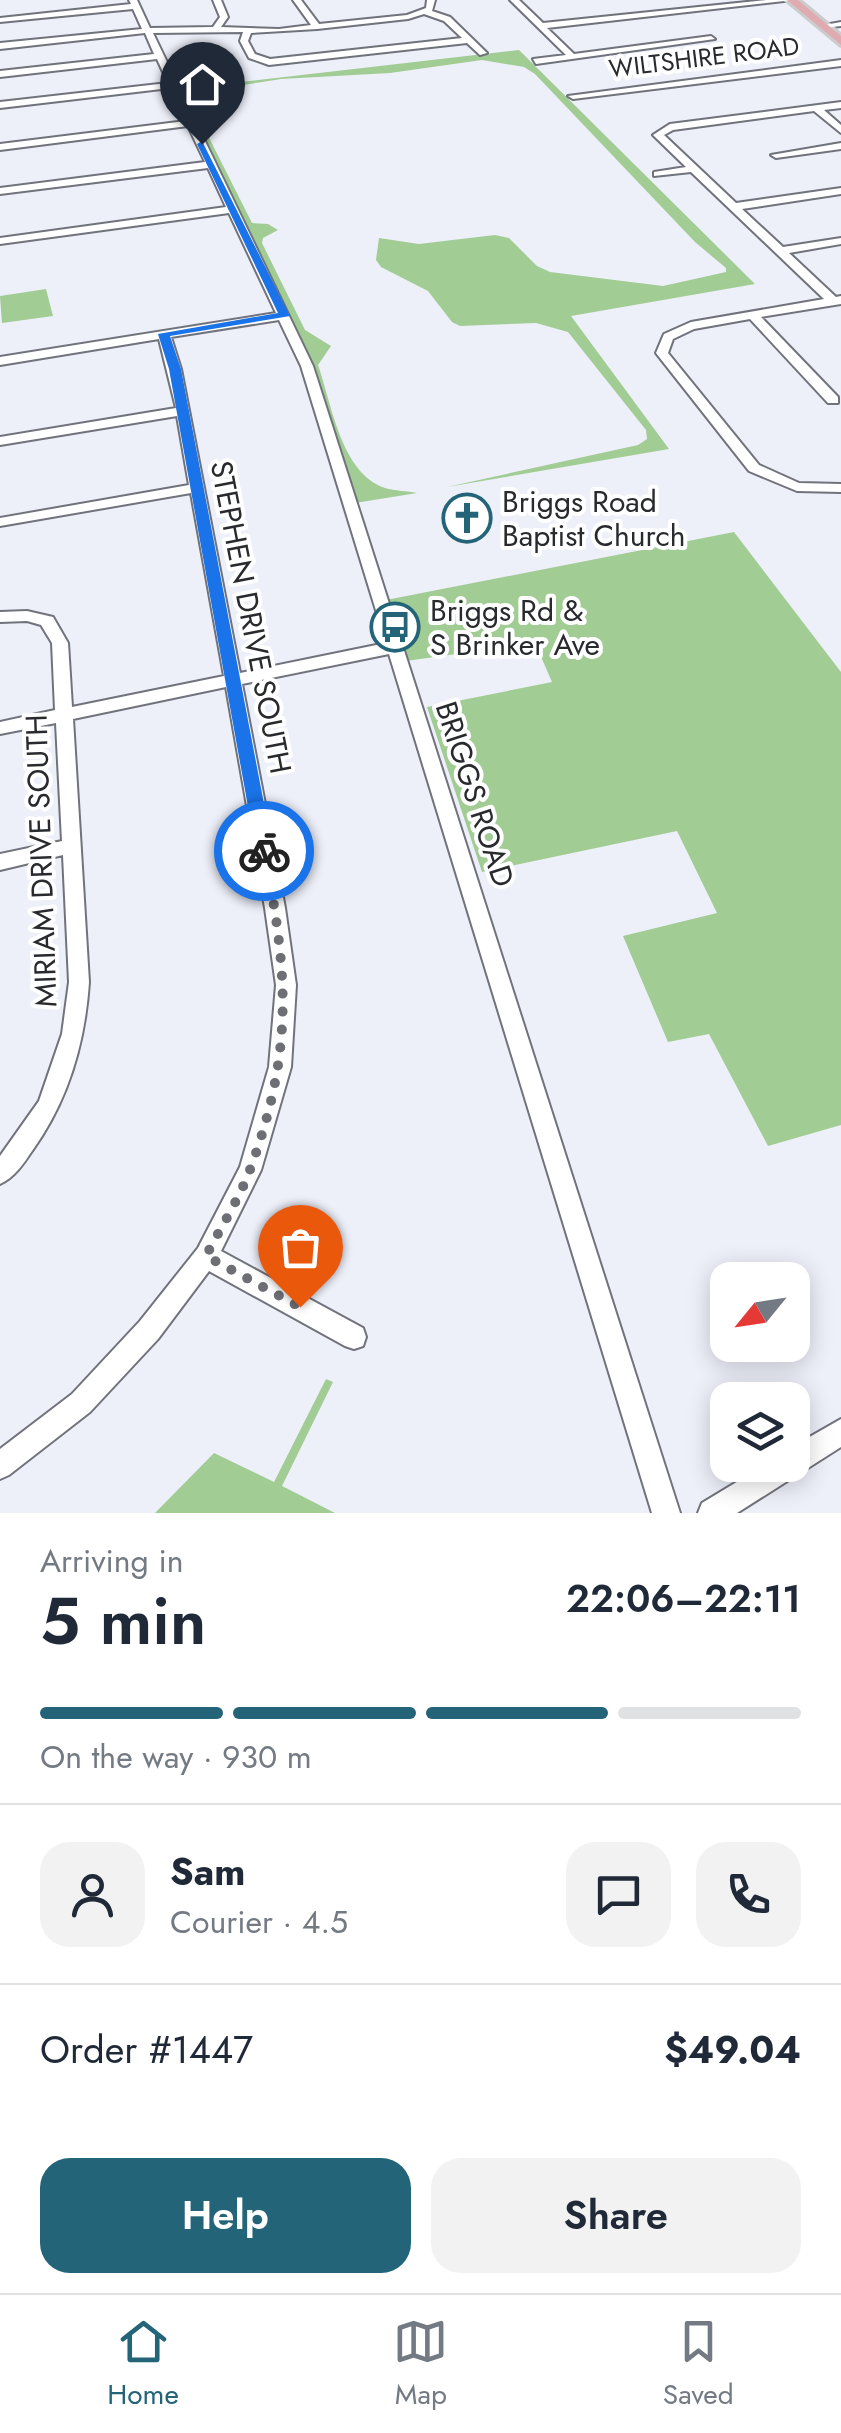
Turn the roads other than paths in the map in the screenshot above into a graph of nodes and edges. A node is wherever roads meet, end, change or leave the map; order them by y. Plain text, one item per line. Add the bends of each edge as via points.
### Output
1 (217, 0) edge
2 (309, 0) edge
3 (431, 0) edge
4 (514, 0) edge
5 (790, 0) edge
6 (298, 1) edge
7 (48, 2) edge
8 (134, 3) edge
9 (426, 12) junction
10 (54, 14) junction
11 (0, 20) edge
12 (841, 24) edge
13 (540, 26) junction
14 (824, 26) junction
15 (317, 27) junction
16 (216, 28) junction
17 (148, 30) junction
18 (248, 31) junction
19 (469, 40) junction
20 (711, 40) dead end
21 (841, 42) edge
22 (0, 46) edge
23 (483, 53) dead end
24 (160, 56) junction
25 (572, 56) junction
26 (536, 62) dead end
27 (841, 63) edge
28 (0, 74) edge
29 (174, 85) junction
30 (573, 96) dead end
31 (0, 105) edge
32 (841, 105) edge
33 (816, 108) junction
34 (192, 124) junction
35 (841, 130) edge
36 (841, 146) edge
37 (0, 147) edge
38 (776, 154) dead end
39 (212, 164) junction
40 (693, 169) junction
41 (658, 174) dead end
42 (0, 191) edge
43 (841, 191) edge
44 (734, 207) junction
45 (234, 208) junction
46 (0, 241) edge
47 (841, 242) edge
48 (780, 251) junction
49 (837, 301) edge
50 (752, 315) junction
51 (284, 316) junction
52 (164, 334) junction
53 (0, 361) edge
54 (832, 400) dead end
55 (182, 411) junction
56 (0, 440) edge
57 (196, 488) junction
58 (841, 488) edge
59 (0, 522) edge
60 (0, 617) edge
61 (394, 647) junction
62 (232, 680) junction
63 (64, 715) junction
64 (0, 728) edge
65 (72, 846) junction
66 (0, 862) edge
67 (0, 1173) edge
68 (206, 1256) junction
69 (354, 1337) dead end
70 (841, 1432) edge
71 (810, 1452) edge
72 (0, 1466) edge
73 (762, 1482) edge
74 (666, 1513) edge
75 (712, 1513) edge

1 - 16 street via 224,17
2 - 6 street
3 - 9 street
4 - 13 street
5 - 13 street
5 - 14 main road
6 - 15 street
7 - 10 street
8 - 10 street
8 - 17 street, BRIGGS ROAD
9 - 15 street
9 - 19 street via 448,19
10 - 11 street
12 - 14 street
13 - 25 street
14 - 21 main road
15 - 18 street
16 - 17 street
16 - 18 street
17 - 22 street
17 - 24 street, BRIGGS ROAD
18 - 19 street via 245,46 260,60
19 - 23 street
20 - 25 street
24 - 28 street
24 - 29 street, BRIGGS ROAD
25 - 26 street
27 - 30 street, WILTSHIRE ROAD
29 - 31 street
29 - 34 street, BRIGGS ROAD
32 - 33 street
33 - 35 street
33 - 40 street via 660,131
34 - 37 street
34 - 39 street, BRIGGS ROAD
36 - 38 street
39 - 42 street
39 - 45 street, BRIGGS ROAD
40 - 41 street
40 - 44 street
43 - 44 street
44 - 48 street
45 - 46 street
45 - 51 street, BRIGGS ROAD
47 - 48 street
48 - 49 street
49 - 50 street
50 - 54 street
50 - 58 street via 683,328 668,337 662,353 747,461 773,479 814,490
51 - 52 street
51 - 61 street, BRIGGS ROAD via 314,390
52 - 53 street
52 - 55 street, STEPHEN DRIVE SOUTH
55 - 56 street
55 - 57 street, STEPHEN DRIVE SOUTH
57 - 59 street
57 - 62 street, STEPHEN DRIVE SOUTH
60 - 63 street, MIRIAM DRIVE SOUTH via 47,621 60,643
61 - 62 street
61 - 74 street, BRIGGS ROAD
62 - 63 street
62 - 68 street, STEPHEN DRIVE SOUTH via 286,985 280,1067 250,1170
63 - 64 street
63 - 65 street, MIRIAM DRIVE SOUTH
65 - 66 street
65 - 67 street, MIRIAM DRIVE SOUTH via 77,1028 42,1116
68 - 69 street
68 - 72 street, STEPHEN DRIVE SOUTH via 81,1403
70 - 71 street
73 - 75 street

